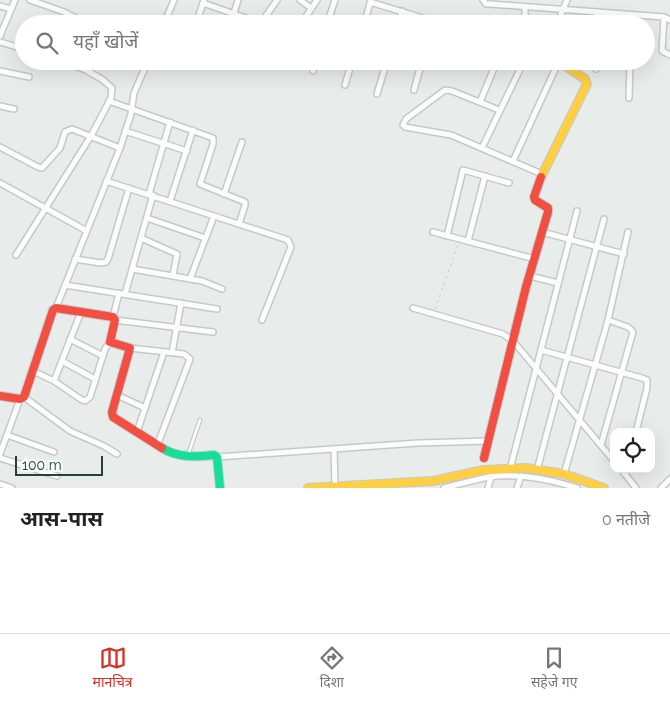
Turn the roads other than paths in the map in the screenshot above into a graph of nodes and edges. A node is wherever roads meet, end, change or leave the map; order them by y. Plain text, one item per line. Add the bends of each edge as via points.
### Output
1 (15, 0) edge
2 (30, 0) edge
3 (50, 0) edge
4 (174, 0) edge
5 (238, 0) edge
6 (277, 0) edge
7 (300, 0) edge
8 (317, 0) edge
9 (335, 0) edge
10 (483, 0) edge
11 (567, 0) edge
12 (371, 1) edge
13 (204, 2) edge
14 (0, 6) edge
15 (47, 6) junction
16 (526, 7) junction
17 (311, 8) junction
18 (11, 9) junction
19 (562, 10) junction
20 (402, 11) junction
21 (597, 12) joint
22 (234, 13) junction
23 (69, 15) edge
24 (167, 15) edge
25 (199, 15) edge
26 (239, 15) edge
27 (268, 15) edge
28 (307, 15) edge
29 (330, 15) edge
30 (367, 15) edge
31 (401, 15) edge
32 (413, 15) edge
33 (526, 15) edge
34 (561, 15) edge
35 (630, 15) edge
36 (655, 16) edge
37 (664, 17) junction
38 (670, 20) edge
39 (0, 36) edge
40 (0, 42) edge
41 (15, 46) edge
42 (670, 54) edge
43 (0, 70) edge
44 (86, 70) edge
45 (144, 70) edge
46 (349, 70) edge
47 (384, 70) edge
48 (420, 70) edge
49 (493, 70) edge
50 (519, 70) edge
51 (555, 70) edge
52 (572, 70) edge
53 (630, 70) edge
54 (29, 77) dead end
55 (345, 85) dead end
56 (414, 90) dead end
57 (377, 94) dead end
58 (629, 98) dead end
59 (109, 101) junction
60 (480, 102) junction
61 (0, 106) edge
62 (14, 109) dead end
63 (132, 109) junction
64 (499, 110) junction
65 (170, 122) junction
66 (193, 130) junction
67 (125, 131) junction
68 (91, 136) junction
69 (242, 142) dead end
70 (164, 144) junction
71 (0, 147) edge
72 (120, 148) junction
73 (482, 148) junction
74 (187, 151) junction
75 (513, 161) junction
76 (542, 174) junction
77 (485, 176) junction
78 (106, 181) junction
79 (0, 183) edge
80 (509, 183) dead end
81 (129, 188) junction
82 (151, 194) junction
83 (224, 194) junction
84 (170, 201) junction
85 (45, 208) junction
86 (577, 211) dead end
87 (214, 216) junction
88 (147, 218) junction
89 (604, 219) dead end
90 (239, 224) junction
91 (85, 230) junction
92 (434, 232) dead end
93 (542, 232) junction
94 (628, 232) dead end
95 (446, 236) junction
96 (141, 238) junction
97 (205, 238) junction
98 (570, 240) junction
99 (468, 241) junction
100 (597, 247) junction
101 (624, 254) junction
102 (16, 255) dead end
103 (535, 258) junction
104 (75, 259) junction
105 (132, 269) junction
106 (172, 275) junction
107 (530, 276) junction
108 (190, 279) junction
109 (558, 284) junction
110 (65, 285) junction
111 (222, 289) dead end
112 (122, 294) junction
113 (181, 303) junction
114 (56, 308) junction
115 (216, 308) dead end
116 (413, 308) dead end
117 (81, 312) junction
118 (114, 318) junction
119 (262, 320) dead end
120 (608, 320) junction
121 (177, 327) junction
122 (213, 332) dead end
123 (70, 339) junction
124 (513, 341) junction
125 (110, 342) junction
126 (130, 348) junction
127 (541, 350) junction
128 (164, 352) junction
129 (172, 353) junction
130 (103, 356) junction
131 (566, 357) junction
132 (62, 361) junction
133 (596, 365) junction
134 (536, 367) junction
135 (33, 371) junction
136 (622, 372) junction
137 (96, 378) junction
138 (54, 381) junction
139 (557, 392) junction
140 (117, 395) junction
141 (0, 396) edge
142 (22, 398) junction
143 (145, 408) junction
144 (200, 420) dead end
145 (580, 421) junction
146 (637, 428) edge
147 (137, 432) junction
148 (7, 435) junction
149 (488, 440) junction
150 (601, 445) junction
151 (157, 446) junction
152 (334, 449) junction
153 (54, 452) dead end
154 (0, 454) edge
155 (117, 454) dead end
156 (610, 456) edge
157 (188, 457) junction
158 (216, 457) junction
159 (0, 458) edge
160 (484, 458) dead end
161 (510, 469) junction
162 (537, 470) junction
163 (625, 473) edge
164 (564, 474) junction
165 (57, 476) dead end
166 (521, 476) junction
167 (491, 477) junction
168 (670, 479) edge
169 (548, 480) junction
170 (0, 484) edge
171 (433, 485) edge
172 (335, 487) edge
173 (12, 488) edge
174 (220, 488) edge
175 (308, 488) edge
176 (444, 488) edge
177 (488, 488) edge
178 (516, 488) edge
179 (545, 488) edge
180 (576, 488) edge
181 (604, 488) edge
182 (636, 488) edge
183 (662, 488) edge

1 - 18 street
2 - 15 street
3 - 15 street
4 - 24 street
5 - 22 street
6 - 27 street
7 - 17 street
8 - 17 street
9 - 29 street
10 - 16 street via 486,4
11 - 19 street
12 - 20 street
12 - 30 street
13 - 22 street
13 - 25 street
14 - 18 street
15 - 23 street
16 - 19 street
16 - 33 street
17 - 28 street
18 - 39 street
19 - 21 street
19 - 34 street
20 - 31 street
20 - 32 street
21 - 35 street
22 - 26 street
36 - 37 street
37 - 38 street
37 - 42 street via 662,51
40 - 41 street
43 - 54 street
44 - 59 street via 112,88
45 - 63 street via 134,93
46 - 55 street
47 - 57 street
48 - 56 street
49 - 60 street
50 - 64 street
51 - 75 street
52 - 76 street via 587,84
53 - 58 street
59 - 63 street
59 - 68 street
60 - 64 street
60 - 73 street via 446,90 402,125 451,135
61 - 62 street
63 - 65 street
63 - 67 street
64 - 73 street
65 - 66 street
65 - 70 street
66 - 74 street
66 - 83 street via 210,135 214,140 200,184
67 - 70 street
67 - 72 street
68 - 71 street via 68,129 57,152 42,168
68 - 72 street
68 - 85 street
69 - 83 street
70 - 74 street
70 - 82 street
72 - 78 street
73 - 75 street
74 - 84 street
75 - 76 street
76 - 93 street via 534,197 548,208
77 - 80 street
77 - 95 street via 463,170
77 - 99 street
78 - 81 street
78 - 91 street
79 - 85 street
81 - 82 street
81 - 104 street via 106,262
82 - 84 street
82 - 88 street
83 - 90 street via 245,202
84 - 87 street
85 - 91 street
85 - 102 street
86 - 98 street
87 - 90 street
87 - 97 street
88 - 96 street
88 - 97 street
89 - 100 street
90 - 119 street via 288,240 292,247
91 - 104 street
92 - 95 street
93 - 98 street
93 - 103 street
94 - 101 street
95 - 99 street
96 - 105 street
96 - 106 street via 177,254
97 - 108 street
98 - 100 street
98 - 109 street
99 - 103 street
100 - 101 street
100 - 131 street
101 - 120 street
103 - 107 street
104 - 110 street
105 - 106 street
105 - 112 street
106 - 108 street
107 - 109 street
107 - 124 street
108 - 111 street
109 - 127 street
110 - 112 street
110 - 114 street
112 - 113 street
112 - 118 street
113 - 115 street
113 - 121 street
114 - 117 street
114 - 135 street
116 - 124 street via 504,334
117 - 118 street
117 - 123 street
118 - 121 street
118 - 125 street
120 - 133 street
120 - 136 street via 633,332
121 - 122 street
121 - 129 street
123 - 130 street
123 - 132 street
124 - 134 street
124 - 149 street
125 - 126 street
125 - 130 street
126 - 128 street
126 - 140 street
127 - 131 street
127 - 134 street
128 - 129 street
128 - 143 street
129 - 151 street via 188,356 190,362
130 - 137 street
131 - 133 street
131 - 139 street
132 - 137 street
132 - 138 street
133 - 136 street
133 - 145 street
134 - 139 street
134 - 161 street
135 - 138 street
135 - 142 street
136 - 146 street via 648,383
136 - 150 street
137 - 138 street via 90,397 85,400
139 - 145 street
139 - 162 street
140 - 143 street
140 - 147 street via 113,417
141 - 142 street
142 - 148 street
142 - 155 street via 70,431
143 - 147 street
144 - 157 lane
145 - 150 street
145 - 164 street
147 - 151 street
148 - 153 street
148 - 154 street
149 - 152 street
149 - 160 street
150 - 156 street
151 - 157 street
152 - 158 street
152 - 172 street
157 - 158 street
158 - 174 street
159 - 165 street
161 - 162 street
161 - 171 street via 484,470
162 - 164 street
163 - 182 street
164 - 181 street
166 - 167 street
166 - 169 street
166 - 178 street
167 - 176 street
167 - 177 street
168 - 183 street
169 - 179 street
169 - 180 street
170 - 173 street
171 - 172 street
172 - 175 street

